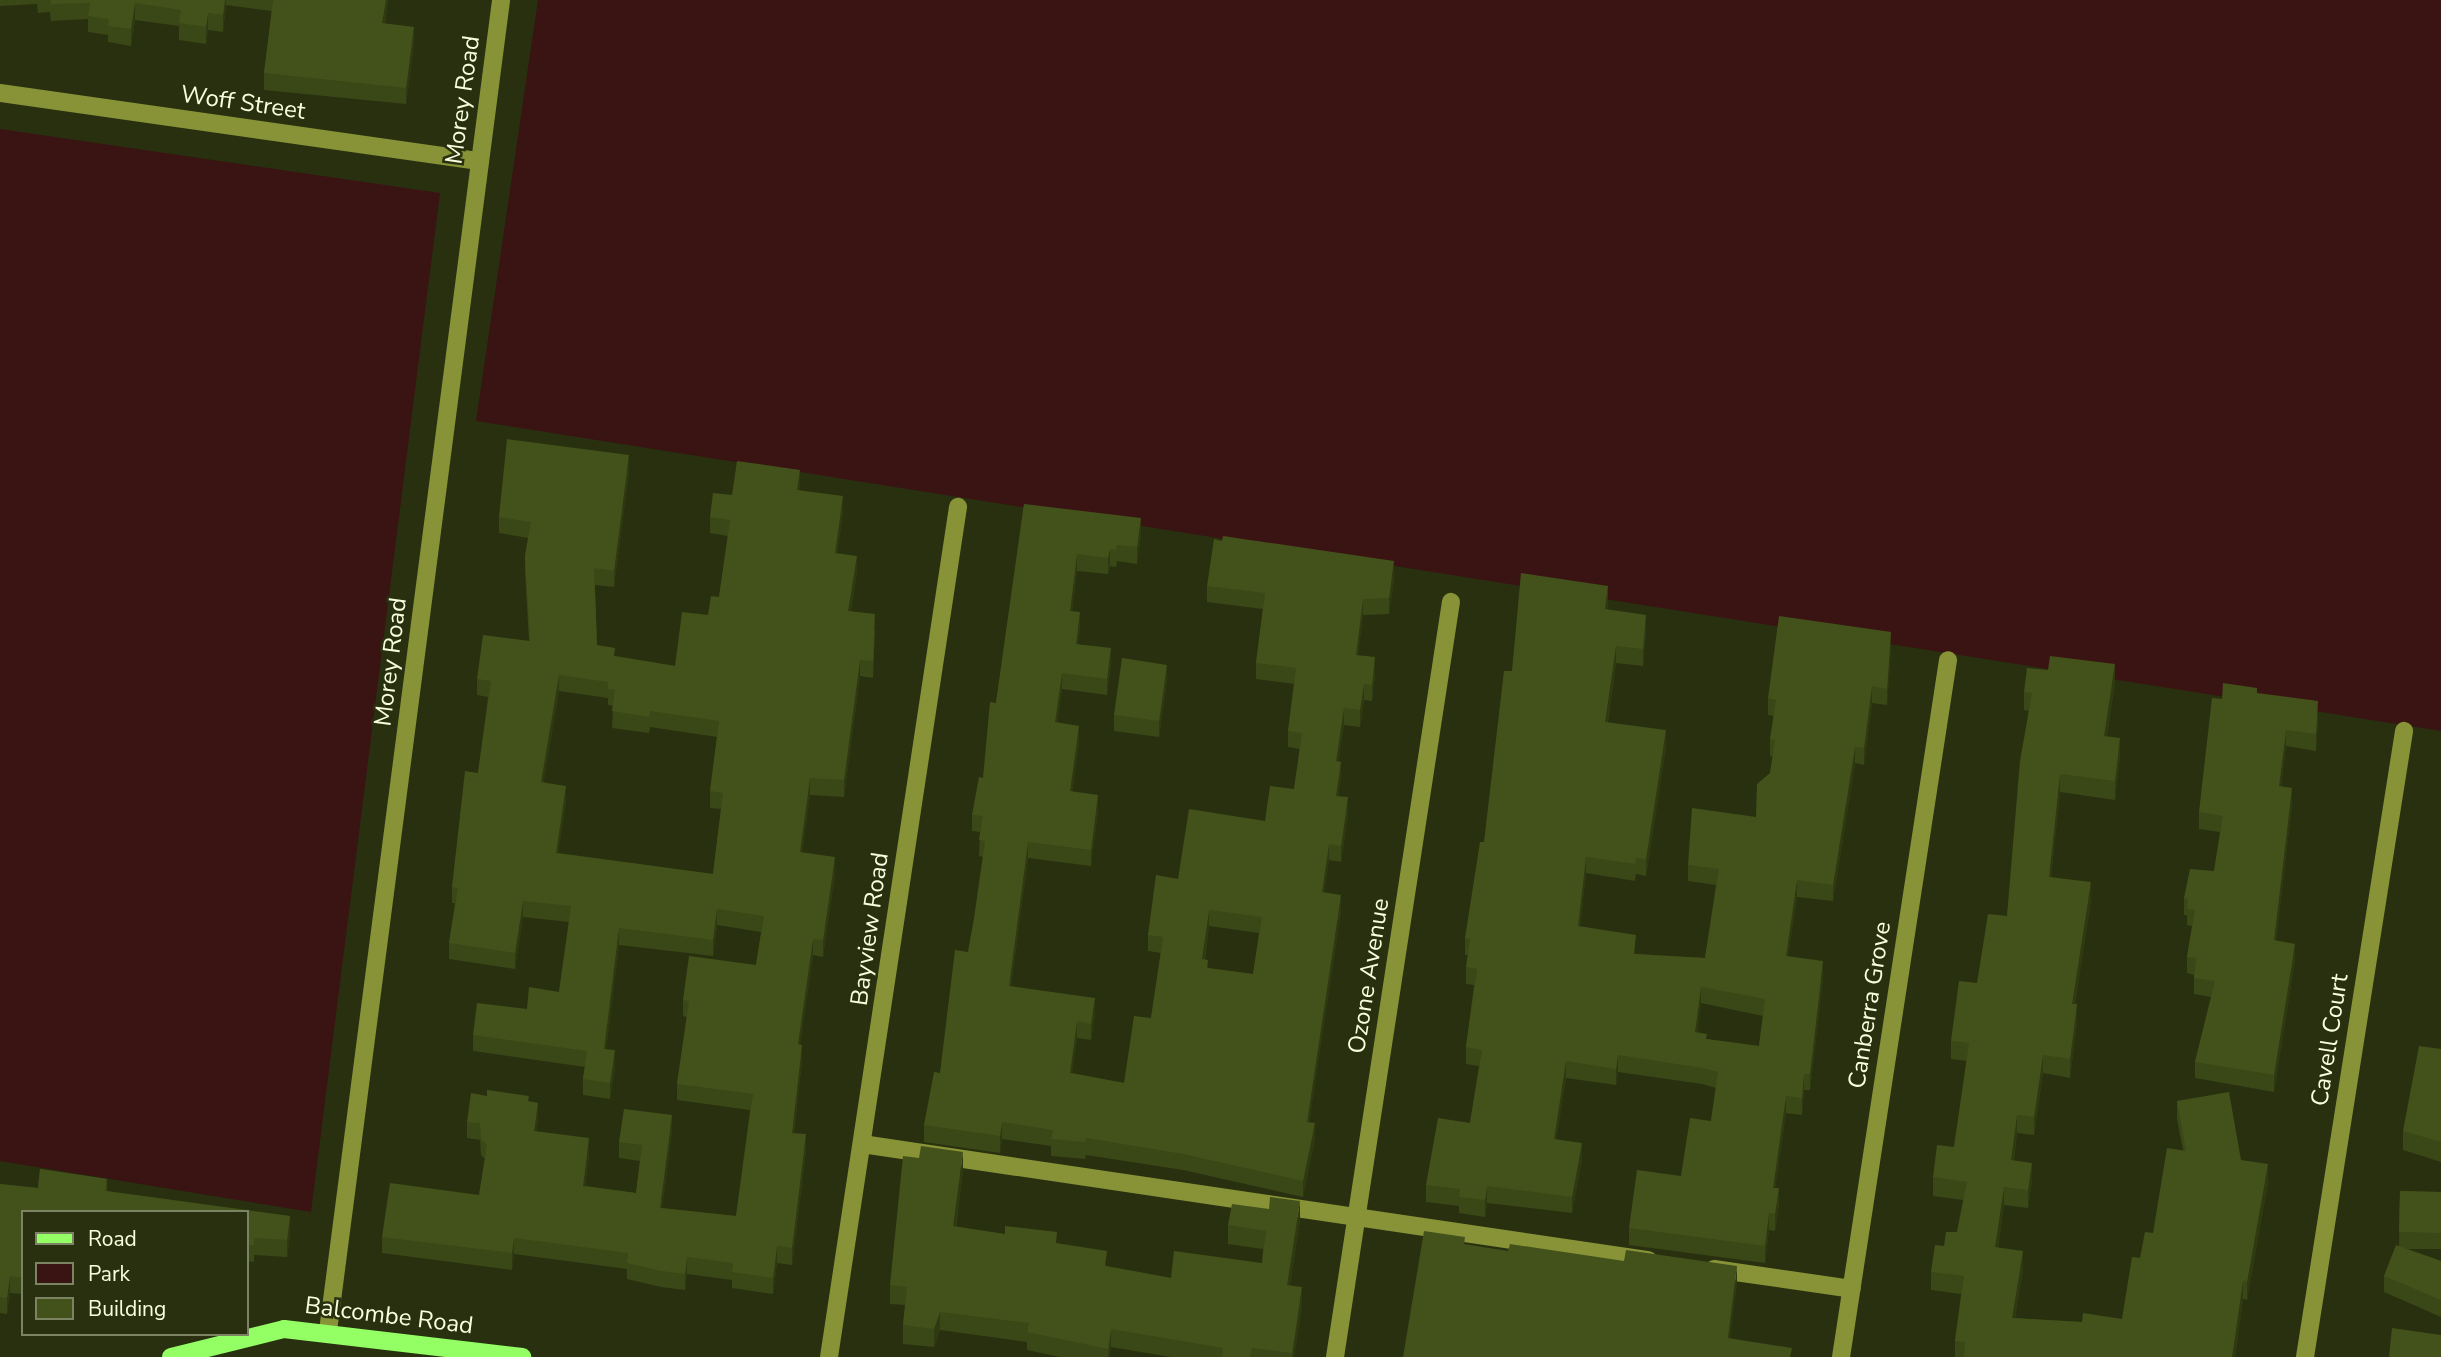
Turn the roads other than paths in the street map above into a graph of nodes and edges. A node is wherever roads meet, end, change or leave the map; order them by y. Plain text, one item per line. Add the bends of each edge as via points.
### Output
1 (501, 0) edge
2 (0, 93) edge
3 (479, 162) junction
4 (958, 508) dead end
5 (1451, 602) dead end
6 (1948, 660) dead end
7 (2404, 731) dead end
8 (862, 1144) junction
9 (1356, 1217) junction
10 (1668, 1263) edge
11 (1693, 1266) edge
12 (1852, 1289) junction
13 (328, 1331) junction
14 (247, 1336) edge
15 (248, 1336) edge
16 (171, 1357) edge
17 (522, 1357) edge
18 (829, 1357) edge
19 (1335, 1357) edge
20 (1841, 1357) edge
21 (2305, 1357) edge

1 - 3 street, Morey Road
2 - 3 street, Woff Street
3 - 13 street, Morey Road
4 - 8 street, Bayview Road
5 - 9 street, Ozone Avenue
6 - 12 street, Canberra Grove
7 - 21 street, Cavell Court
8 - 9 street
8 - 18 street, Bayview Road
9 - 10 street
9 - 19 street, Ozone Avenue
11 - 12 street
12 - 20 street, Canberra Grove
13 - 15 main road, Balcombe Road
13 - 17 main road, Balcombe Road
14 - 16 main road, Balcombe Road

